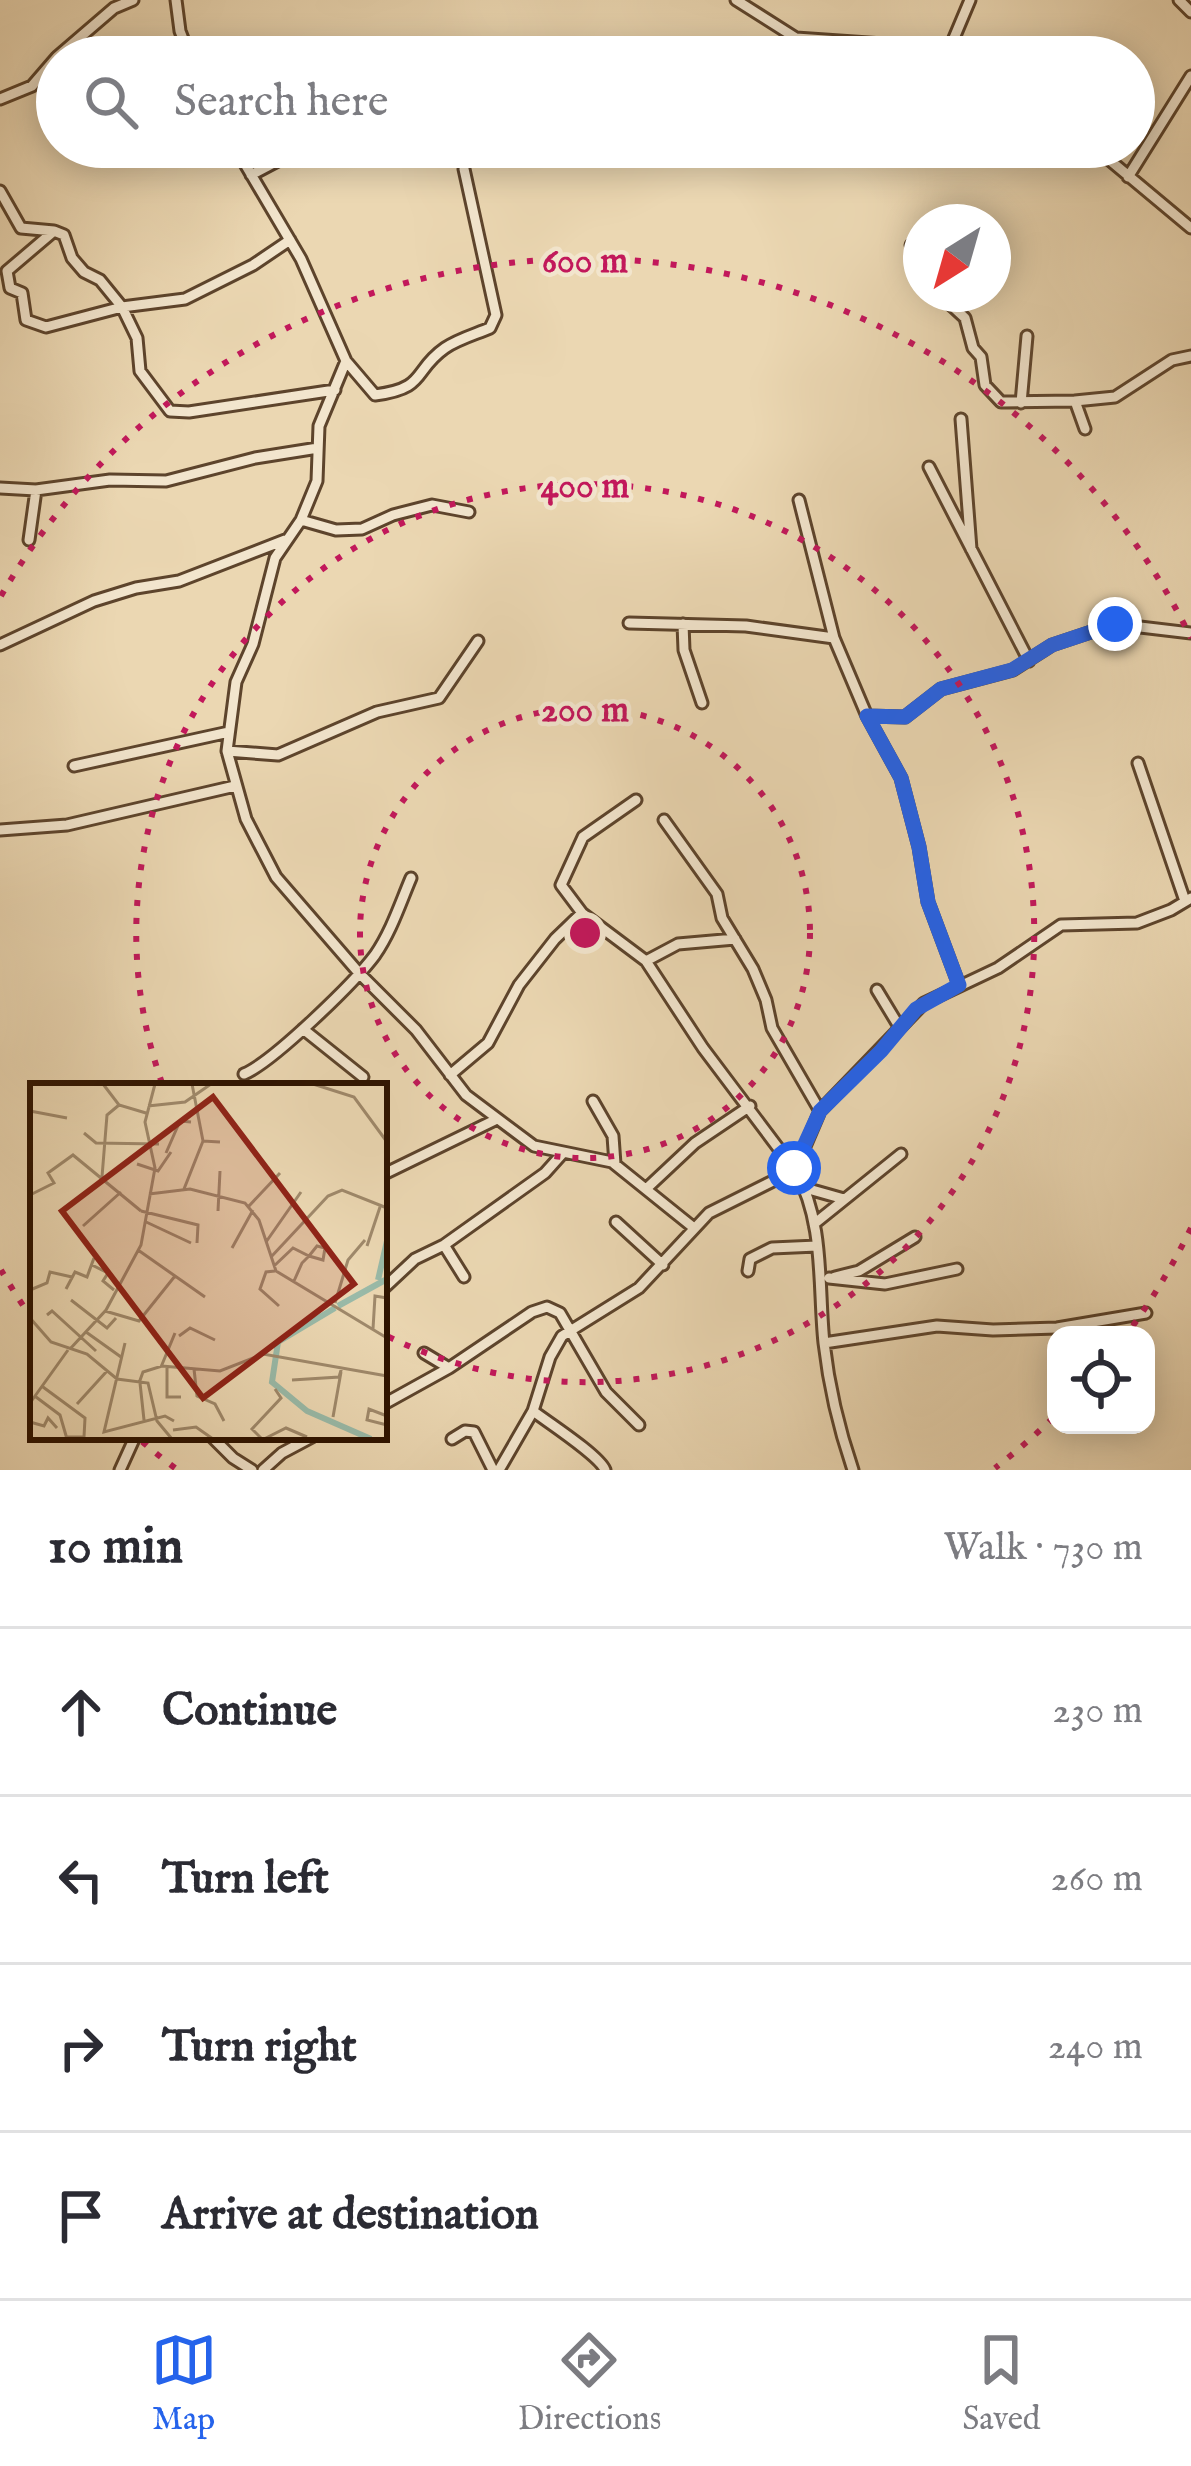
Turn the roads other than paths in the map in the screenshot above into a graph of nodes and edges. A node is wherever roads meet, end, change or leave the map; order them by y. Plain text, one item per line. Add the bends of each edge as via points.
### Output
1 (133, 0) edge
2 (176, 0) edge
3 (736, 0) edge
4 (970, 0) edge
5 (1179, 0) edge
6 (1191, 12) edge
7 (83, 36) edge
8 (182, 36) edge
9 (793, 36) edge
10 (955, 36) edge
11 (1191, 76) edge
12 (36, 82) edge
13 (0, 99) edge
14 (1155, 134) edge
15 (247, 168) edge
16 (266, 168) edge
17 (1118, 168) edge
18 (1134, 168) edge
19 (464, 170) dead end
20 (251, 176) junction
21 (1128, 177) junction
22 (0, 191) edge
23 (1191, 228) edge
24 (54, 232) junction
25 (290, 240) junction
26 (122, 307) junction
27 (958, 312) edge
28 (1027, 336) dead end
29 (1191, 356) edge
30 (346, 361) junction
31 (335, 390) junction
32 (1075, 401) junction
33 (1021, 403) junction
34 (961, 419) dead end
35 (1085, 429) dead end
36 (318, 448) junction
37 (929, 467) dead end
38 (0, 488) edge
39 (36, 490) junction
40 (799, 500) dead end
41 (469, 512) dead end
42 (301, 520) junction
43 (29, 540) dead end
44 (285, 540) junction
45 (971, 554) junction
46 (628, 623) dead end
47 (682, 624) junction
48 (1191, 633) edge
49 (834, 638) junction
50 (478, 641) dead end
51 (0, 645) edge
52 (1028, 661) junction
53 (702, 703) dead end
54 (867, 716) junction
55 (229, 732) junction
56 (227, 751) junction
57 (1138, 763) dead end
58 (74, 766) dead end
59 (235, 786) junction
60 (636, 800) dead end
61 (664, 820) dead end
62 (0, 830) edge
63 (411, 878) dead end
64 (1188, 900) edge
65 (581, 913) junction
66 (735, 939) junction
67 (646, 962) junction
68 (359, 974) junction
69 (959, 985) junction
70 (877, 990) dead end
71 (900, 1028) junction
72 (303, 1029) junction
73 (244, 1074) dead end
74 (450, 1075) junction
75 (363, 1077) dead end
76 (593, 1101) dead end
77 (750, 1106) junction
78 (820, 1111) junction
79 (495, 1120) junction
80 (562, 1154) junction
81 (901, 1154) dead end
82 (615, 1164) junction
83 (795, 1169) junction
84 (387, 1173) edge
85 (806, 1188) junction
86 (646, 1189) junction
87 (844, 1199) junction
88 (616, 1222) dead end
89 (814, 1224) junction
90 (694, 1228) junction
91 (916, 1237) dead end
92 (444, 1245) junction
93 (817, 1246) junction
94 (663, 1265) junction
95 (957, 1269) dead end
96 (748, 1271) dead end
97 (825, 1274) junction
98 (464, 1277) dead end
99 (387, 1285) edge
100 (1146, 1313) dead end
101 (572, 1328) junction
102 (824, 1343) junction
103 (424, 1353) dead end
104 (449, 1367) junction
105 (387, 1402) edge
106 (533, 1412) junction
107 (639, 1425) dead end
108 (452, 1438) dead end
109 (134, 1440) edge
110 (215, 1440) edge
111 (306, 1440) edge
112 (120, 1470) edge
113 (252, 1470) edge
114 (263, 1470) edge
115 (496, 1470) edge
116 (605, 1470) edge
117 (853, 1470) edge

1 - 7 street
2 - 8 street
3 - 9 street
4 - 10 street
5 - 6 street
11 - 14 street
12 - 13 street
15 - 20 street
16 - 20 street
17 - 21 street
18 - 21 street
19 - 30 street via 496,315 490,328 442,350 417,383 398,392 375,395
20 - 25 street
21 - 23 street
22 - 24 street via 21,229
24 - 26 street
24 - 26 street via 8,271 26,320 46,328
25 - 26 street via 184,299
25 - 30 street
26 - 31 street via 137,338 140,371 170,411
27 - 33 street via 992,395
28 - 33 street
29 - 32 street via 1115,397
30 - 31 street
31 - 36 street
32 - 33 street
32 - 35 street
34 - 45 street
36 - 39 street via 166,481
36 - 42 street via 317,481
37 - 45 street
38 - 39 street
39 - 43 street
40 - 49 street
41 - 42 street via 432,506 362,529
42 - 44 street
44 - 51 street via 178,581 94,601
44 - 55 street via 236,682
45 - 52 street
46 - 47 street
47 - 49 street
47 - 53 street
48 - 52 street via 1115,624
49 - 54 street
50 - 56 street via 439,698 377,712 278,755
52 - 54 street via 941,689 905,717
54 - 69 street via 901,778 928,902
55 - 56 street
55 - 58 street
56 - 59 street
57 - 64 street
59 - 62 street via 67,825
59 - 68 street via 276,877
60 - 65 street via 574,850 561,885
61 - 66 street via 717,894
63 - 68 street
64 - 69 street via 1138,922 1061,925
65 - 67 street
65 - 74 street via 519,985 488,1043
66 - 67 street via 678,944
66 - 78 street via 772,1028
67 - 77 street
68 - 72 street
68 - 74 street
69 - 71 street
70 - 71 street
71 - 78 street
72 - 73 street
72 - 75 street
74 - 79 street
76 - 82 street via 613,1136
77 - 83 street
77 - 86 street
78 - 83 street
79 - 80 street
79 - 84 street
80 - 82 street
80 - 92 street
81 - 87 street
82 - 86 street
83 - 85 street
83 - 90 street
85 - 87 street
85 - 89 street
86 - 90 street
87 - 89 street
88 - 94 street
89 - 93 street
90 - 94 street
91 - 97 street via 859,1271
92 - 98 street
92 - 99 street
93 - 96 street via 763,1251
93 - 97 street
94 - 101 street
95 - 97 street via 885,1284
97 - 102 street
100 - 102 street via 1057,1328 938,1326
101 - 104 street via 556,1309 542,1308
101 - 106 street via 550,1357
101 - 107 street via 605,1392
102 - 117 street
103 - 104 street
104 - 105 street
106 - 115 street
106 - 116 street via 599,1456
108 - 115 street via 474,1432
109 - 112 street
110 - 113 street
111 - 114 street

